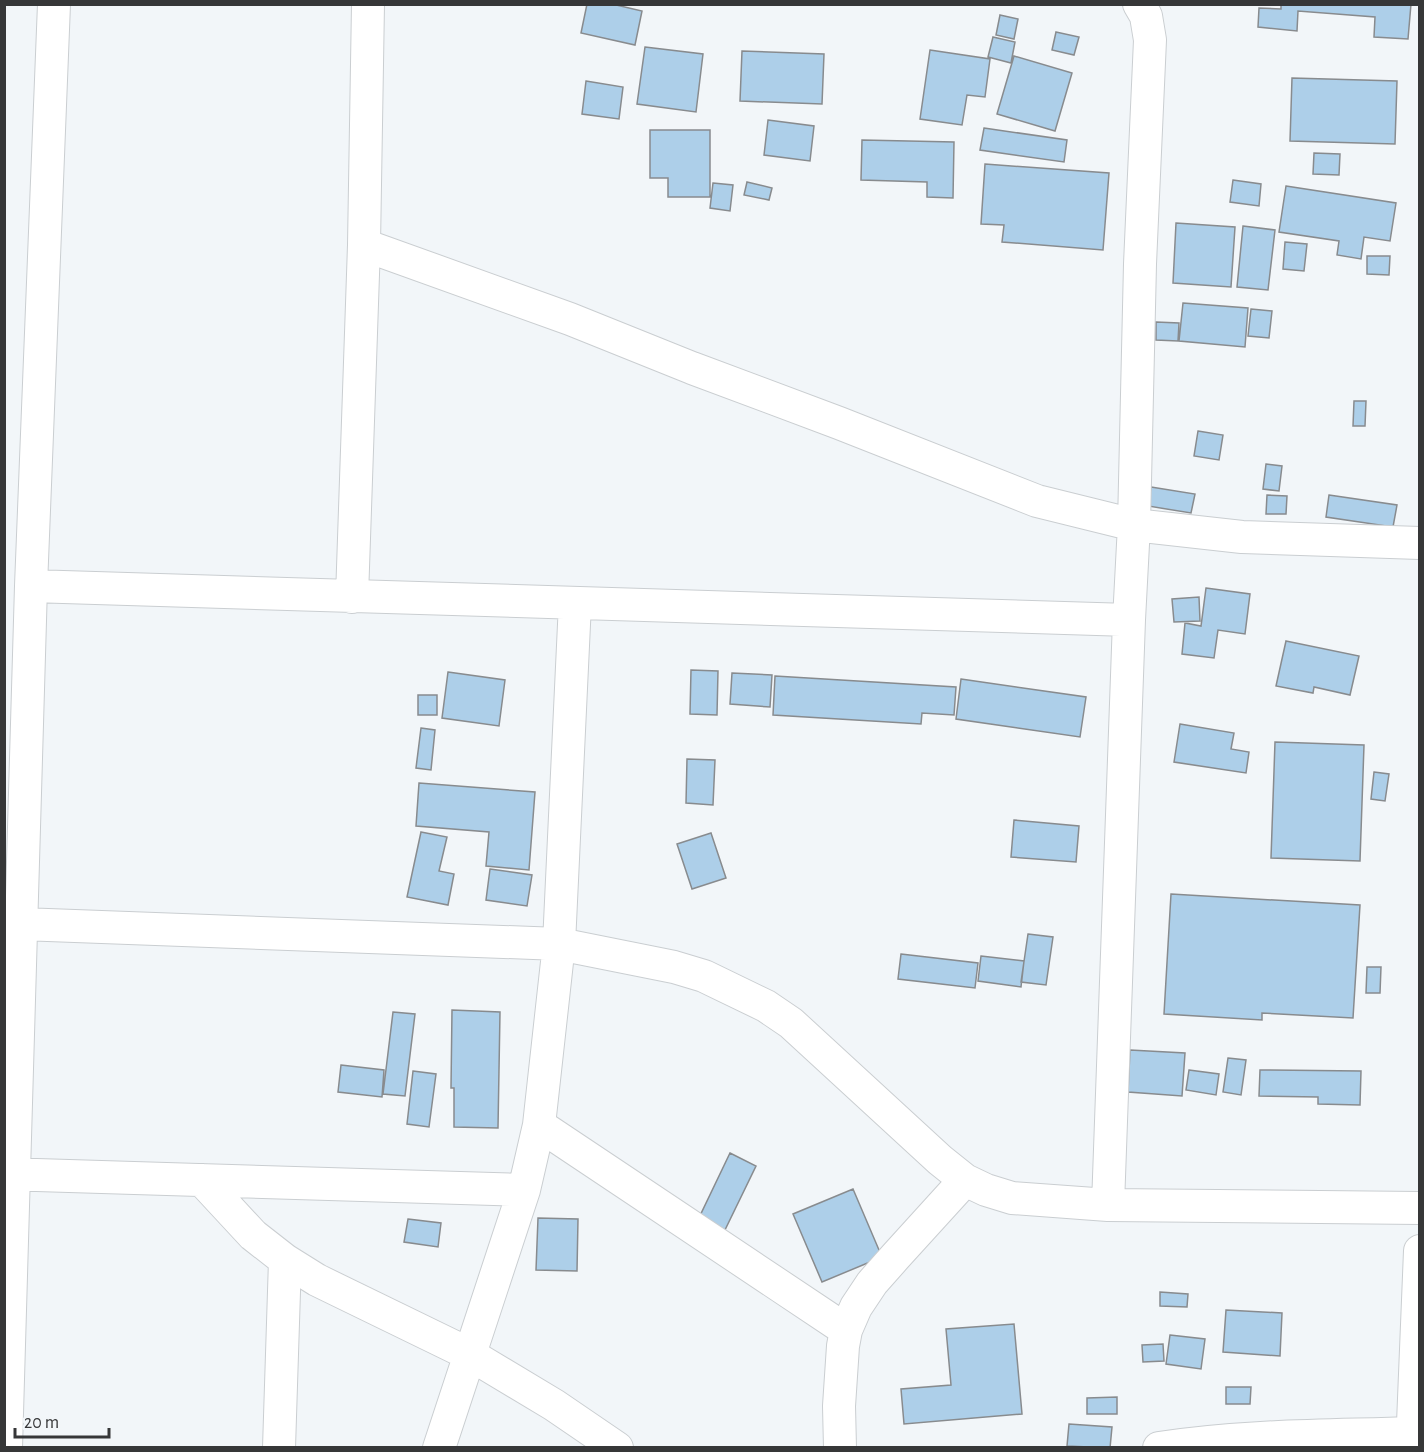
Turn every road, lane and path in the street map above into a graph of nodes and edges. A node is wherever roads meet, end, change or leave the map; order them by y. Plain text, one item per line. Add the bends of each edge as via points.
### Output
1 (54, 4) edge
2 (368, 4) edge
3 (1138, 4) edge
4 (364, 246) junction
5 (1134, 525) junction
6 (1419, 543) edge
7 (31, 586) junction
8 (352, 597) junction
9 (575, 603) junction
10 (1129, 620) junction
11 (21, 924) junction
12 (559, 944) junction
13 (539, 1125) junction
14 (9, 1174) edge
15 (202, 1180) junction
16 (965, 1180) junction
17 (524, 1190) junction
18 (1108, 1205) junction
19 (1419, 1208) edge
20 (1419, 1251) edge
21 (285, 1260) junction
22 (846, 1330) junction
23 (469, 1354) junction
24 (1413, 1440) edge
25 (6, 1448) edge
26 (279, 1448) edge
27 (439, 1448) edge
28 (617, 1448) edge
29 (840, 1448) edge
30 (1159, 1448) edge

1 - 7 street
2 - 4 street
3 - 5 street via 1146,16 1150,40
4 - 5 street via 570,319 1037,501
4 - 8 street
5 - 6 street via 1242,537
5 - 10 street
7 - 8 street
7 - 11 street
8 - 9 street
9 - 10 street
9 - 12 street
10 - 18 street
11 - 12 street
11 - 14 street
12 - 13 street
12 - 16 street via 674,967 704,976 766,1006 791,1023
13 - 17 street
13 - 22 street
14 - 15 street
14 - 25 street
15 - 17 street
15 - 21 street via 253,1235
16 - 18 street via 1012,1198
16 - 22 street via 872,1283
17 - 23 street
18 - 19 street
20 - 24 street
21 - 23 street via 317,1280
21 - 26 street
22 - 29 street via 839,1406
23 - 27 street
23 - 28 street
24 - 30 street via 1207,1441

